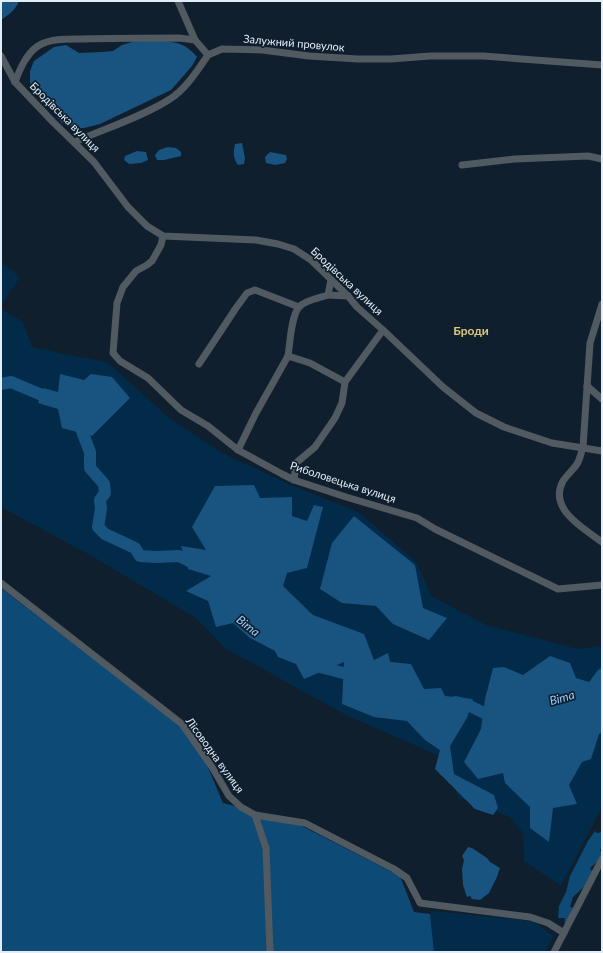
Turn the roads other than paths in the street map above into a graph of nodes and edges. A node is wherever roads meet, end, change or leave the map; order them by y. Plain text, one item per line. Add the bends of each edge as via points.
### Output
1 (178, 1) edge
2 (195, 40) junction
3 (208, 55) junction
4 (1, 56) edge
5 (602, 64) edge
6 (15, 82) junction
7 (75, 142) junction
8 (602, 159) edge
9 (462, 164) dead end
10 (163, 236) junction
11 (331, 280) junction
12 (328, 295) junction
13 (348, 296) junction
14 (602, 304) edge
15 (298, 307) junction
16 (383, 330) junction
17 (288, 356) junction
18 (199, 364) dead end
19 (345, 382) junction
20 (587, 386) junction
21 (602, 398) edge
22 (583, 447) junction
23 (238, 450) junction
24 (602, 451) edge
25 (294, 480) junction
26 (602, 542) edge
27 (1, 583) edge
28 (602, 586) edge
29 (255, 815) junction
30 (602, 859) edge
31 (564, 933) junction
32 (270, 952) edge
33 (554, 952) edge

1 - 2 street
2 - 3 street
2 - 6 street via 110,38 50,41 38,46 27,57
3 - 5 street, Залужний провулок via 222,49 358,59 483,56
3 - 7 street via 194,76 171,99
4 - 6 street, Бродівська вулиця
6 - 7 street, Бродівська вулиця
7 - 10 street, Бродівська вулиця via 94,162 128,207 147,226
8 - 9 street via 588,156
10 - 11 street, Бродівська вулиця via 231,238 278,244 294,249 311,260
10 - 23 street, Риболовецька вулиця via 152,261 136,271 123,287 118,303 113,353 120,361 148,378 181,410 208,426
11 - 12 street
11 - 13 street, Бродівська вулиця
12 - 13 street
12 - 15 street via 305,302
13 - 16 street, Бродівська вулиця
14 - 20 street via 590,343
15 - 17 street via 293,321
15 - 18 street via 255,290 247,293
16 - 19 street
16 - 22 street, Бродівська вулиця via 443,387 476,413 552,443
17 - 19 street via 310,363
17 - 23 street
19 - 25 street via 342,403 335,418 315,447 296,463
20 - 21 street
20 - 22 street
22 - 24 street, Бродівська вулиця
22 - 26 street via 578,463 563,481 559,496 563,509 578,525
23 - 25 street, Риболовецька вулиця
25 - 28 street, Риболовецька вулиця via 417,518 558,589
27 - 29 street, Лісоводна вулиця via 182,724 229,796
29 - 31 street, Лісоводна вулиця via 305,823 394,869 408,878 420,903 530,917 548,923
29 - 32 street via 266,848
30 - 31 street
31 - 33 street

